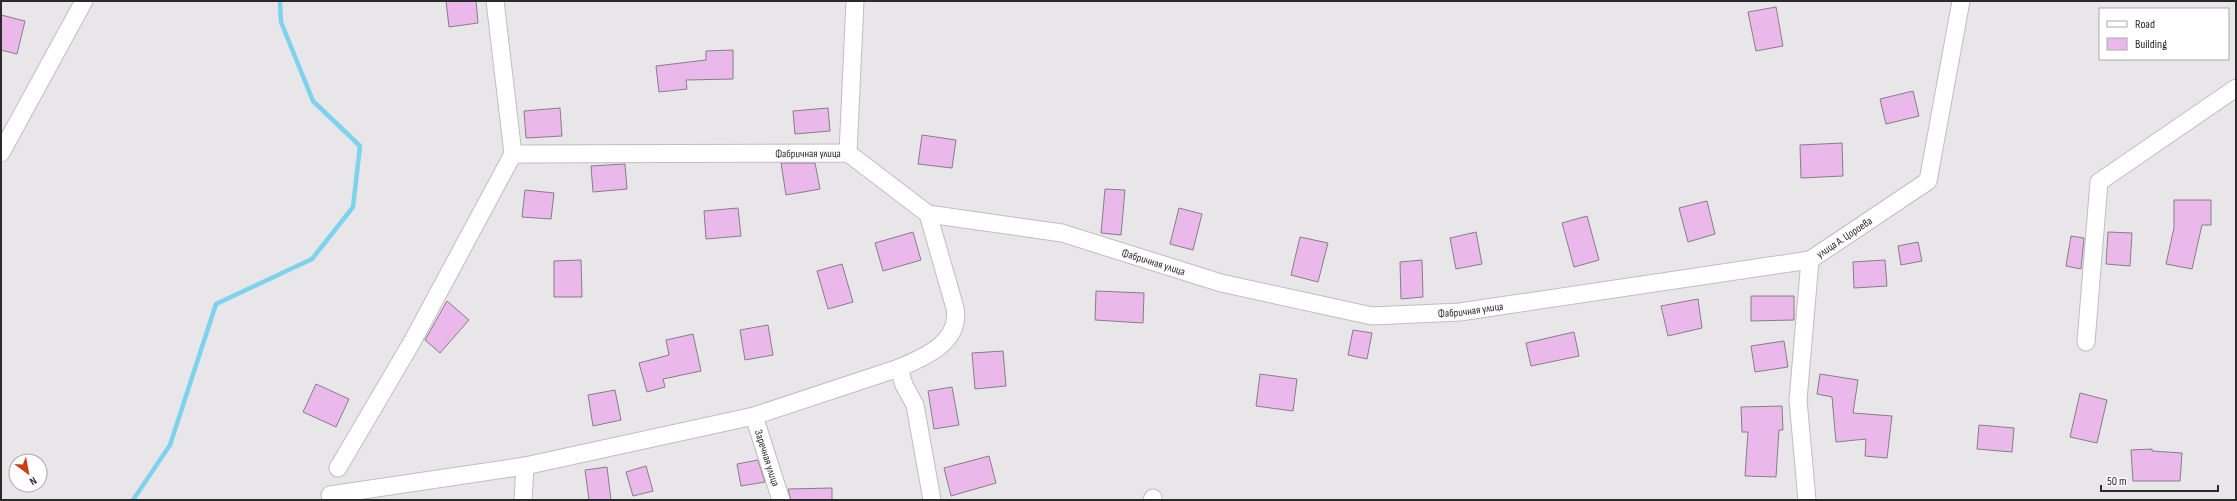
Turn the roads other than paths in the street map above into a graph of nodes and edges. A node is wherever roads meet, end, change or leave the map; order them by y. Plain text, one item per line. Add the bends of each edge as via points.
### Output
1 (84, 1) edge
2 (495, 1) edge
3 (855, 1) edge
4 (1961, 1) edge
5 (2236, 88) edge
6 (1, 153) edge
7 (848, 153) junction
8 (513, 154) junction
9 (928, 214) junction
10 (1810, 260) junction
11 (2086, 342) dead end
12 (899, 368) junction
13 (754, 416) junction
14 (525, 466) junction
15 (338, 468) dead end
16 (330, 495) dead end
17 (523, 500) edge
18 (781, 500) edge
19 (932, 500) edge
20 (1807, 500) edge

1 - 6 street
2 - 8 street
3 - 7 street
4 - 10 street, улица А. Цороева via 1928,181
5 - 11 street via 2099,182
7 - 8 street, Фабричная улица
7 - 9 street, Фабричная улица
8 - 15 street via 416,335
9 - 10 street, Фабричная улица via 1062,233 1221,283 1372,316 1460,312
9 - 12 street via 955,308 956,323 949,337 938,347
10 - 20 street, улица А. Цороева via 1798,400
12 - 13 street
12 - 19 street via 904,385 915,405
13 - 14 street
13 - 18 street, Заречная улица
14 - 16 street
14 - 17 street

